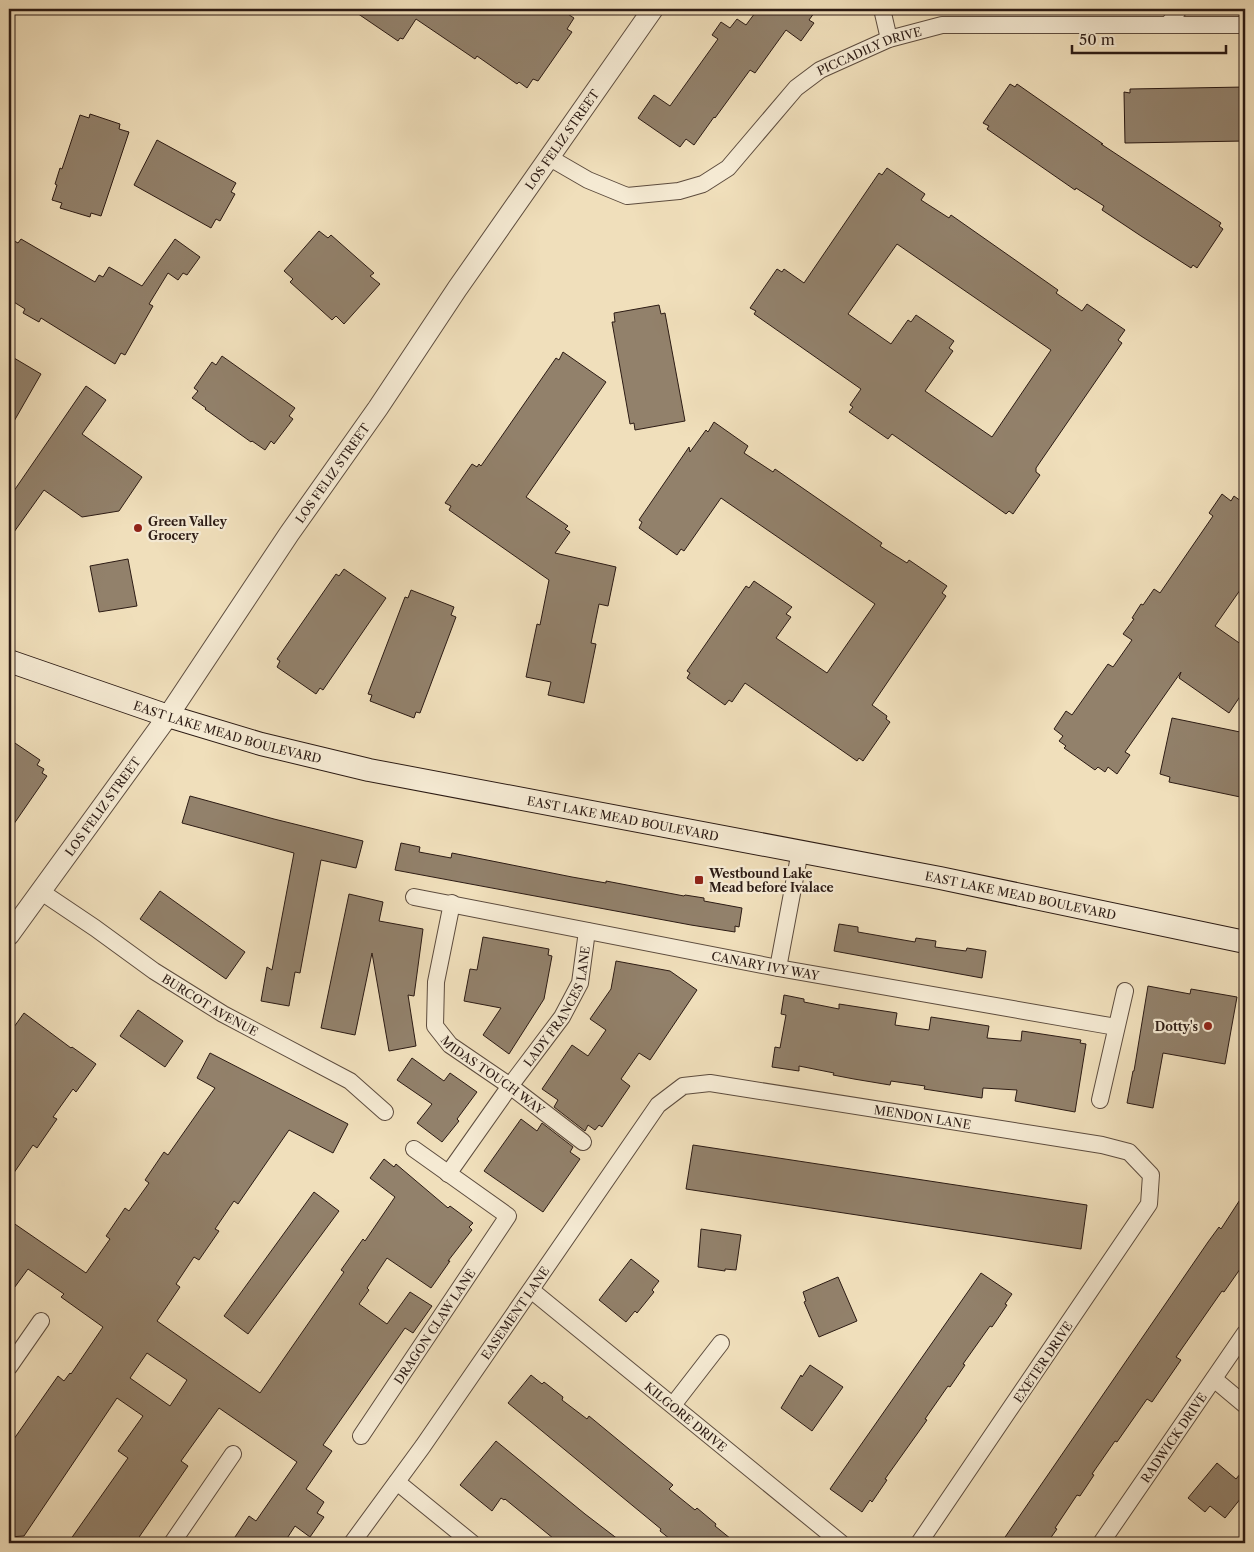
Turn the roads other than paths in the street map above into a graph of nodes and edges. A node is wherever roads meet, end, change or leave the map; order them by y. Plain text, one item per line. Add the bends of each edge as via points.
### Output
1 (653, 9) edge
2 (882, 9) edge
3 (1179, 9) edge
4 (1168, 25) junction
5 (1245, 25) edge
6 (889, 39) junction
7 (550, 158) junction
8 (9, 661) edge
9 (168, 716) junction
10 (800, 851) junction
11 (40, 891) junction
12 (414, 897) dead end
13 (452, 903) junction
14 (587, 930) junction
15 (9, 935) edge
16 (1245, 942) edge
17 (778, 968) junction
18 (1125, 991) dead end
19 (1116, 1027) junction
20 (510, 1086) junction
21 (683, 1086) joint
22 (1100, 1100) dead end
23 (386, 1112) dead end
24 (582, 1142) dead end
25 (414, 1149) dead end
26 (448, 1174) junction
27 (1151, 1175) joint
28 (532, 1290) junction
29 (41, 1321) dead end
30 (1245, 1333) edge
31 (721, 1343) dead end
32 (9, 1367) edge
33 (1214, 1379) junction
34 (1245, 1404) edge
35 (673, 1405) junction
36 (361, 1436) dead end
37 (234, 1454) dead end
38 (397, 1482) junction
39 (172, 1543) edge
40 (352, 1543) edge
41 (472, 1543) edge
42 (841, 1543) edge
43 (919, 1543) edge
44 (1101, 1543) edge

1 - 7 street, LOS FELIZ STREET
2 - 6 street
3 - 4 street
4 - 5 street, PICCADILY DRIVE
4 - 6 street, PICCADILY DRIVE via 942,25
6 - 7 street, PICCADILY DRIVE via 820,70 796,88 728,168 703,184 679,191 627,196 588,180
7 - 9 street, LOS FELIZ STREET via 289,534
8 - 9 main road, EAST LAKE MEAD BOULEVARD
9 - 10 main road, EAST LAKE MEAD BOULEVARD via 261,744 369,770
9 - 11 street, LOS FELIZ STREET
10 - 16 main road, EAST LAKE MEAD BOULEVARD
10 - 17 street
11 - 15 street, LOS FELIZ STREET
11 - 23 street, BURCOT AVENUE via 154,971 215,1009 350,1081
12 - 13 street, CANARY IVY WAY
13 - 14 street, CANARY IVY WAY
13 - 20 street, MIDAS TOUCH WAY via 436,982 435,1026 450,1045
14 - 17 street, CANARY IVY WAY
14 - 20 street, LADY FRANCES LANE via 580,983 562,1017
17 - 19 street, CANARY IVY WAY
18 - 19 street
19 - 22 street
20 - 24 street, MIDAS TOUCH WAY
20 - 26 street, LADY FRANCES LANE
21 - 27 street, MENDON LANE via 710,1082 1102,1144 1129,1152
21 - 28 street, EASEMENT LANE via 658,1105
25 - 26 street
26 - 36 street, DRAGON CLAW LANE via 508,1216
27 - 43 street, EXETER DRIVE via 1149,1204
28 - 35 street, KILGORE DRIVE
28 - 38 street, EASEMENT LANE
29 - 32 street
30 - 33 street, RADWICK DRIVE
31 - 35 street
33 - 34 street
33 - 44 street, RADWICK DRIVE
35 - 42 street, KILGORE DRIVE
37 - 39 street
38 - 40 street, EASEMENT LANE
38 - 41 street

